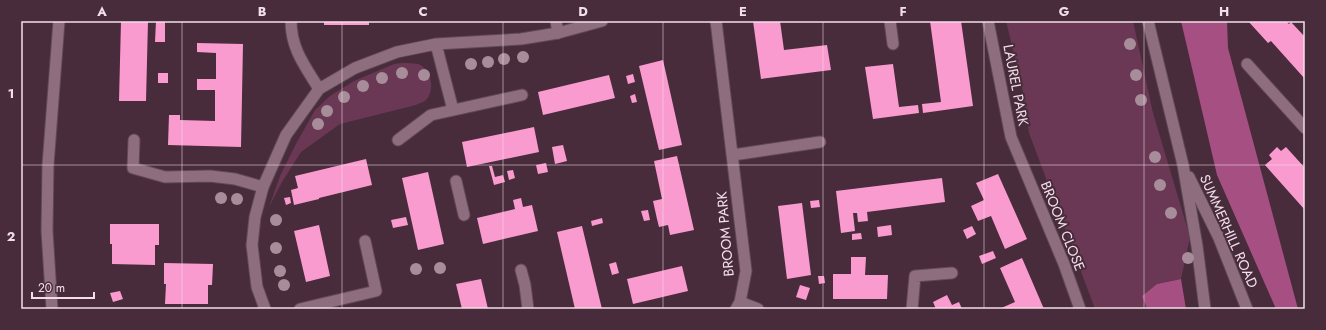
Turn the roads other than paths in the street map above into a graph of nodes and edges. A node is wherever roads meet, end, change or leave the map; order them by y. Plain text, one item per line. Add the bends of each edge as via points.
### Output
1 (59, 21) edge
2 (291, 21) edge
3 (556, 21) edge
4 (602, 21) edge
5 (716, 21) edge
6 (890, 21) edge
7 (988, 21) edge
8 (1148, 21) edge
9 (558, 33) junction
10 (436, 44) junction
11 (893, 44) dead end
12 (1247, 64) dead end
13 (319, 89) junction
14 (522, 95) dead end
15 (453, 110) junction
16 (1305, 128) edge
17 (134, 140) dead end
18 (398, 140) dead end
19 (820, 142) dead end
20 (1018, 154) joint
21 (733, 155) junction
22 (1183, 165) junction
23 (456, 181) dead end
24 (263, 187) junction
25 (464, 215) dead end
26 (365, 241) dead end
27 (521, 270) dead end
28 (952, 273) dead end
29 (738, 306) edge
30 (52, 309) edge
31 (265, 309) edge
32 (300, 309) edge
33 (528, 309) edge
34 (758, 309) edge
35 (912, 309) edge
36 (1080, 309) edge
37 (1205, 309) edge
38 (1247, 309) edge

1 - 30 street via 48,164 47,231
2 - 13 street via 293,43
3 - 9 street
4 - 9 street
5 - 21 street, BROOM PARK
6 - 11 street
7 - 20 street, LAUREL PARK via 1011,137
8 - 22 street, SUMMERHILL ROAD
9 - 10 street via 521,39
10 - 13 street via 397,52 362,65
10 - 15 street
12 - 16 street
13 - 24 street via 286,135
14 - 15 street
15 - 18 street via 431,115
17 - 24 street via 133,168 164,177 210,176 235,179
19 - 21 street
20 - 36 street, BROOM CLOSE
21 - 29 street, BROOM PARK via 746,271
22 - 37 street, SUMMERHILL ROAD
22 - 38 street, SUMMERHILL ROAD via 1219,238
23 - 25 street
24 - 31 street via 255,217 252,245 258,287
26 - 32 street via 376,291
27 - 33 street
28 - 35 street via 915,276
29 - 34 street

